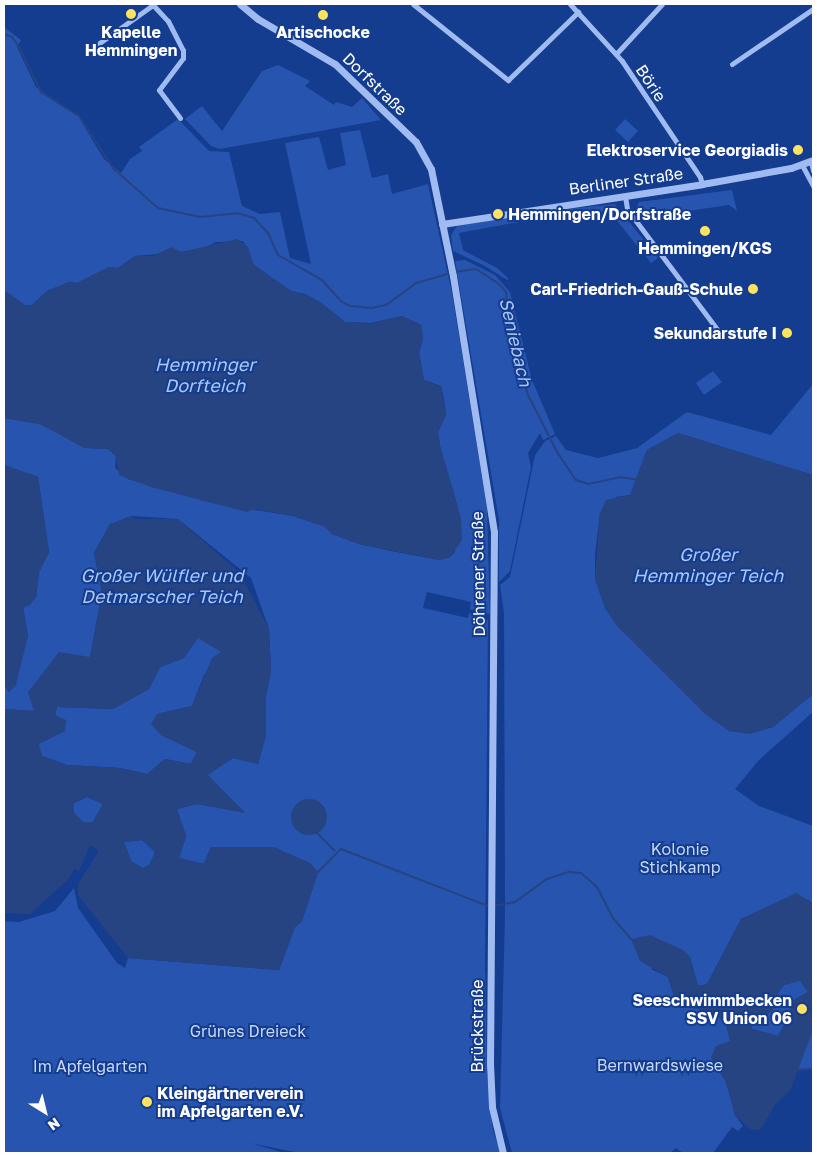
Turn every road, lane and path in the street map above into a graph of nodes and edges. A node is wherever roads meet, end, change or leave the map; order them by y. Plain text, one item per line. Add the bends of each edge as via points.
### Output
1 (154, 4) edge
2 (240, 4) edge
3 (413, 4) edge
4 (570, 4) edge
5 (662, 4) edge
6 (813, 9) edge
7 (578, 12) junction
8 (98, 44) dead end
9 (616, 54) junction
10 (732, 64) dead end
11 (180, 118) dead end
12 (812, 161) edge
13 (802, 165) junction
14 (813, 171) edge
15 (702, 184) junction
16 (813, 186) edge
17 (625, 196) junction
18 (442, 224) junction
19 (722, 336) dead end
20 (491, 898) joint
21 (503, 1153) edge

1 - 8 street
1 - 11 street via 168,21 183,50 180,63 158,90
2 - 18 street, Dorfstraße via 258,20 335,64 416,142 429,164
3 - 7 street via 508,80
4 - 7 street, Börie
5 - 9 street
6 - 10 street
7 - 9 street, Börie
9 - 15 street, Börie
12 - 13 street, Berliner Straße
12 - 14 street
13 - 15 street, Berliner Straße
13 - 16 street
15 - 17 street, Berliner Straße
17 - 18 street, Berliner Straße
17 - 19 street via 627,209
18 - 20 street, Döhrener Straße via 491,507
20 - 21 street, Brückstraße via 491,1095

